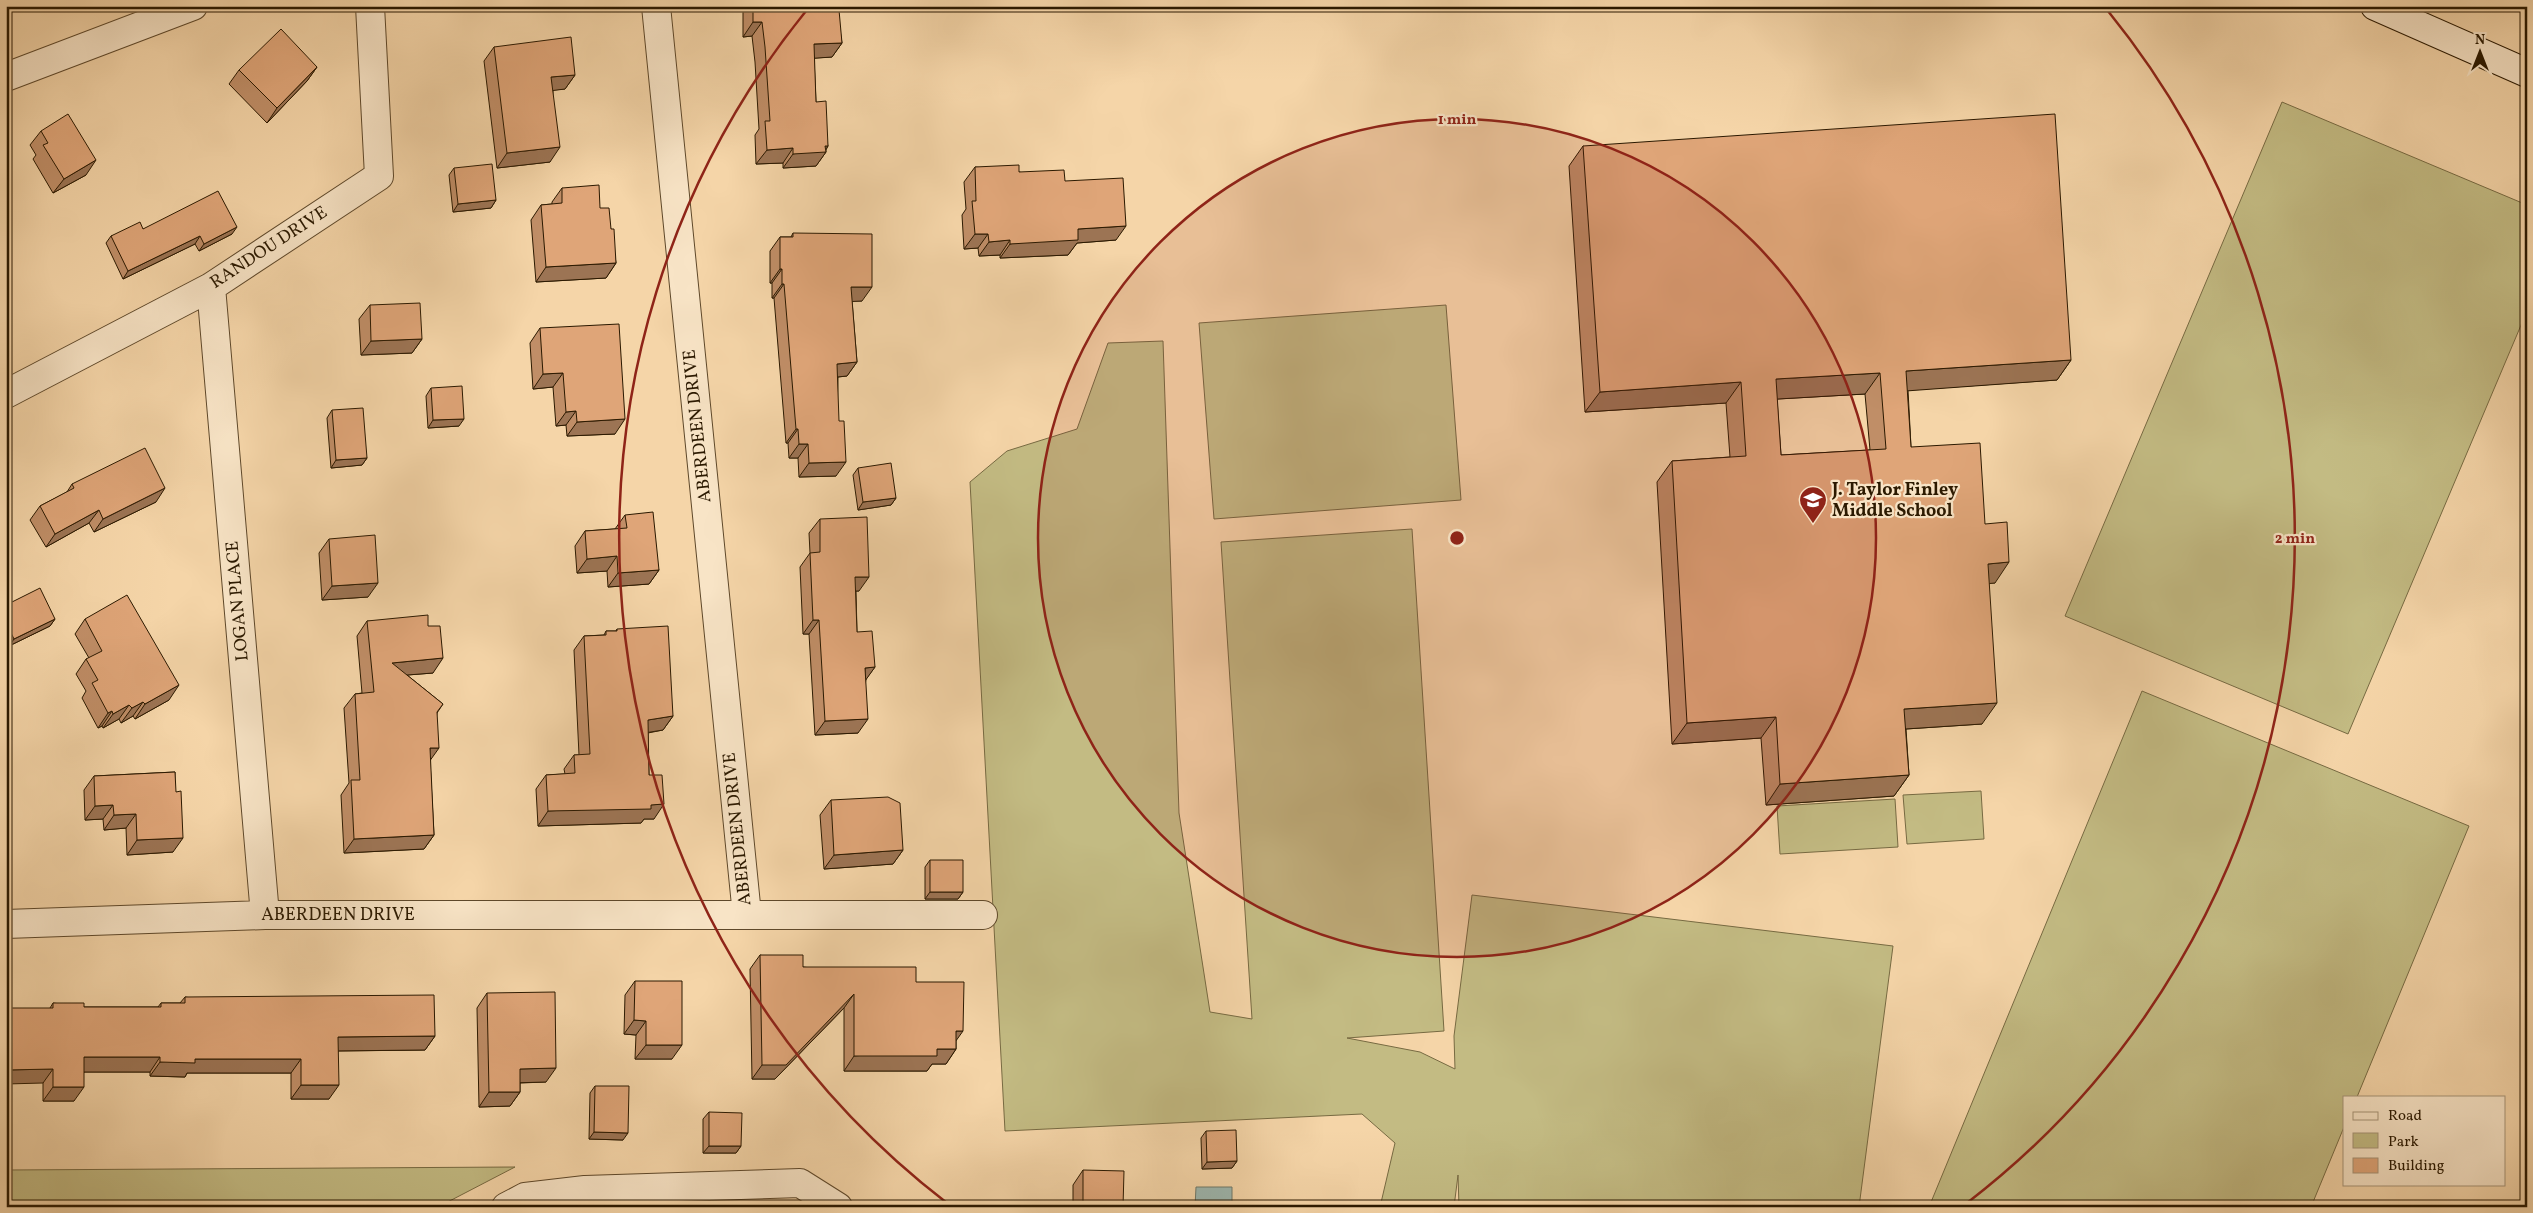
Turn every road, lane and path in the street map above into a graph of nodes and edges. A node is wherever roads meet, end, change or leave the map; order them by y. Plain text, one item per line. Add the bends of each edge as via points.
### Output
1 (193, 6) edge
2 (370, 6) edge
3 (656, 6) edge
4 (2375, 6) edge
5 (2527, 73) edge
6 (6, 77) edge
7 (211, 287) junction
8 (6, 394) edge
9 (265, 915) junction
10 (747, 915) junction
11 (983, 915) dead end
12 (6, 924) edge
13 (506, 1207) edge
14 (838, 1207) edge

1 - 6 street
2 - 7 street, RANDOU DRIVE via 379,176
3 - 10 street, ABERDEEN DRIVE
4 - 5 street
7 - 8 street, RANDOU DRIVE
7 - 9 street, LOGAN PLACE
9 - 10 street, ABERDEEN DRIVE
9 - 12 street, ABERDEEN DRIVE
10 - 11 street
13 - 14 street via 525,1197 585,1190 800,1183

